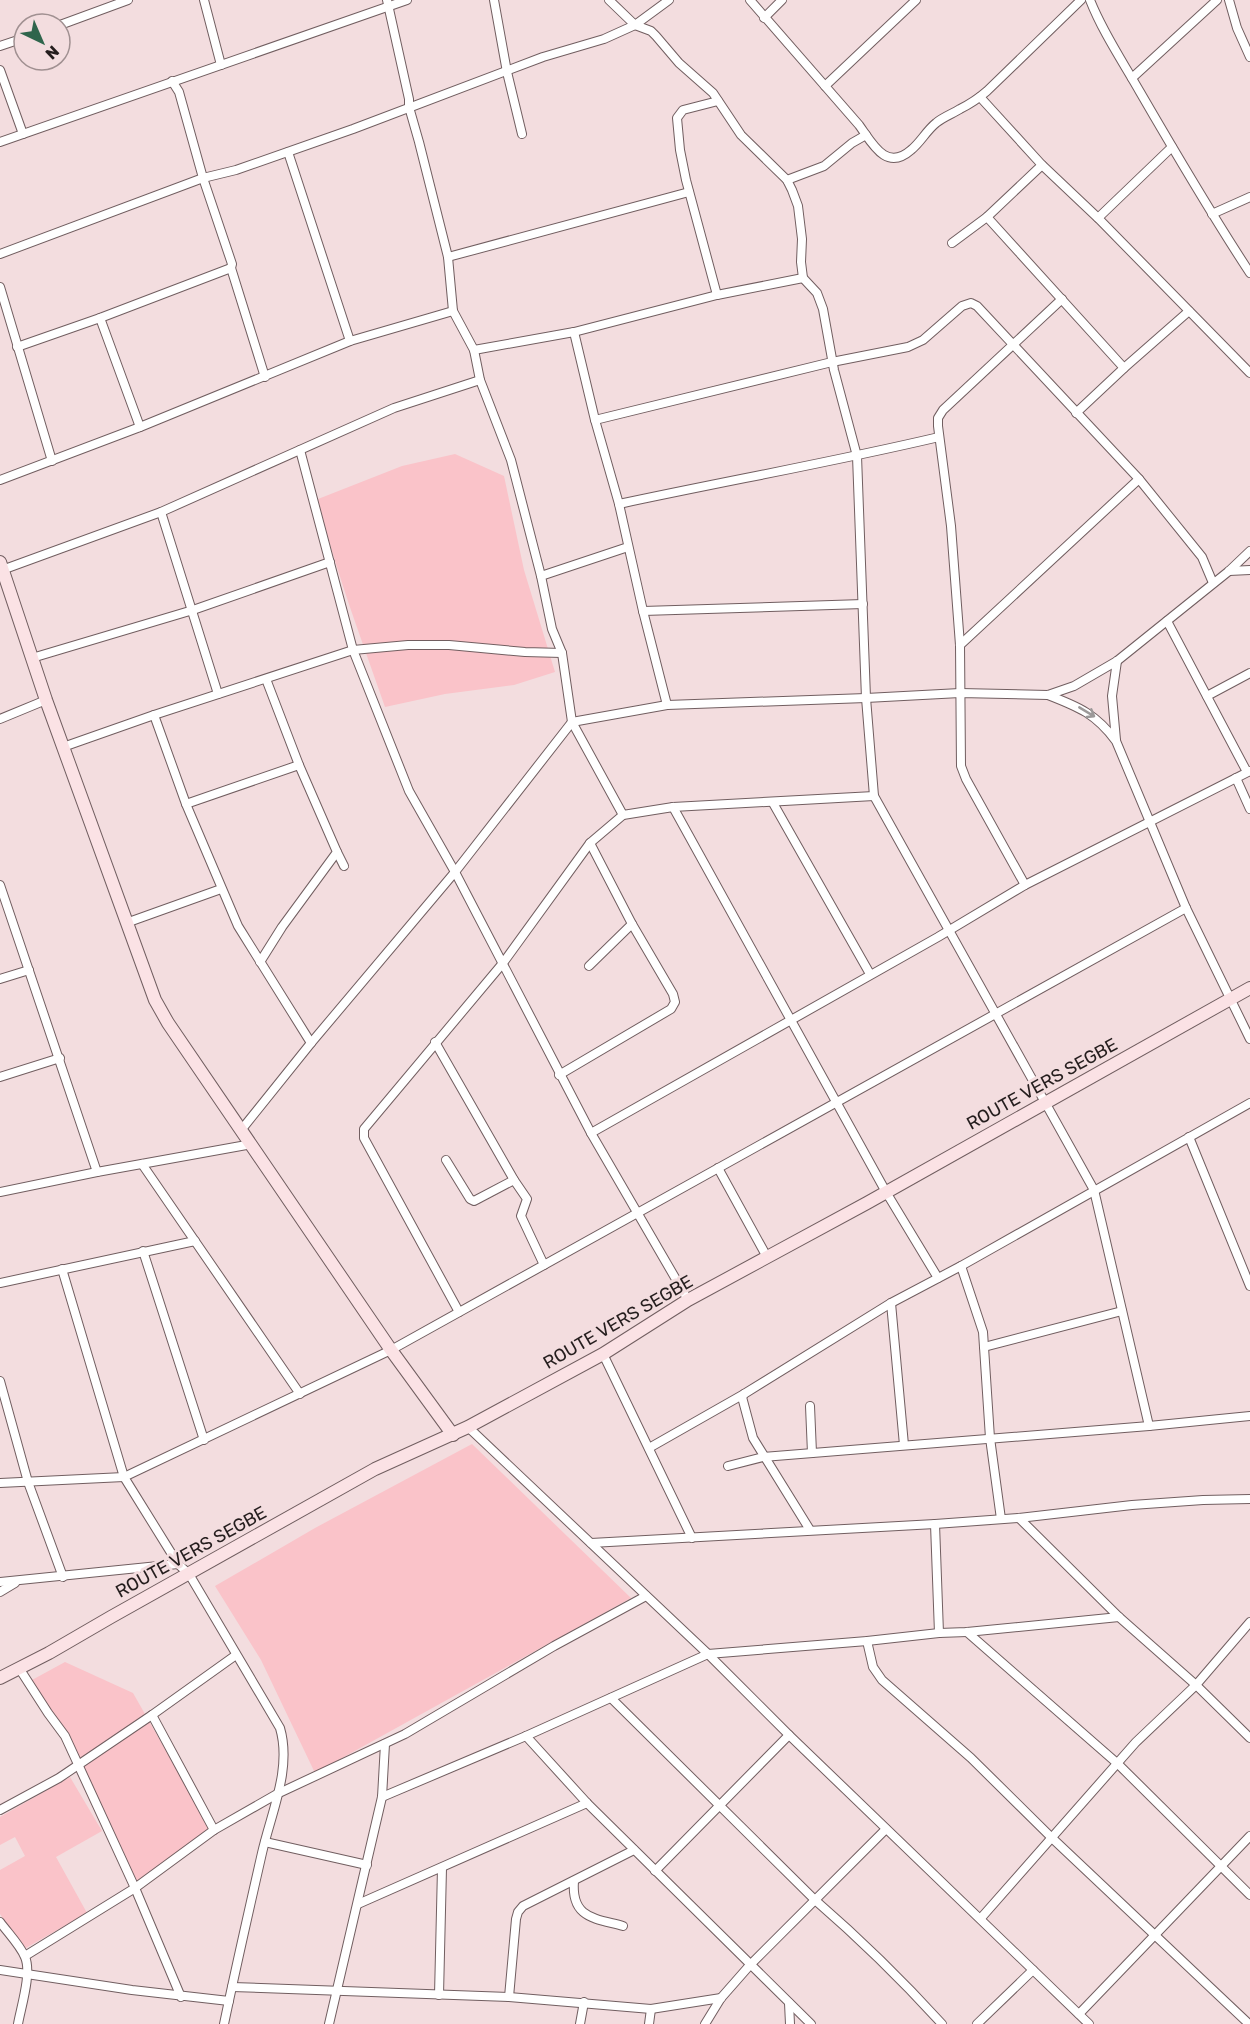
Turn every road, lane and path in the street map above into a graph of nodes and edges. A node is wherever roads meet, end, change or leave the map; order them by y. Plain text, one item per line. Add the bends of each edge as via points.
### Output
1 (128, 0) edge
2 (204, 0) edge
3 (407, 0) edge
4 (494, 0) edge
5 (609, 0) edge
6 (669, 0) edge
7 (750, 0) edge
8 (782, 0) edge
9 (916, 0) edge
10 (1081, 0) edge
11 (1090, 0) edge
12 (1217, 0) edge
13 (1229, 0) edge
14 (387, 3) edge
15 (764, 18) junction
16 (72, 21) edge
17 (634, 25) junction
18 (1250, 57) edge
19 (221, 65) junction
20 (0, 70) edge
21 (507, 72) junction
22 (1132, 78) junction
23 (172, 81) junction
24 (825, 86) junction
25 (980, 97) junction
26 (718, 101) junction
27 (409, 107) junction
28 (23, 134) junction
29 (522, 134) dead end
30 (866, 135) junction
31 (0, 142) edge
32 (1172, 147) junction
33 (288, 152) junction
34 (1042, 165) junction
35 (203, 178) junction
36 (787, 180) junction
37 (689, 192) junction
38 (1250, 197) edge
39 (1212, 214) junction
40 (987, 217) junction
41 (1098, 218) junction
42 (952, 243) dead end
43 (0, 254) edge
44 (448, 257) junction
45 (231, 268) junction
46 (1250, 273) edge
47 (803, 278) junction
48 (0, 287) edge
49 (717, 295) junction
50 (1062, 299) junction
51 (453, 310) junction
52 (1189, 311) junction
53 (100, 318) junction
54 (574, 332) junction
55 (350, 341) junction
56 (1014, 345) junction
57 (17, 347) junction
58 (474, 350) junction
59 (832, 362) junction
60 (1124, 368) junction
61 (1250, 373) edge
62 (265, 376) junction
63 (480, 380) junction
64 (1077, 413) junction
65 (595, 420) junction
66 (140, 427) junction
67 (939, 437) junction
68 (300, 450) junction
69 (857, 456) junction
70 (52, 461) junction
71 (1139, 479) junction
72 (0, 480) edge
73 (619, 504) junction
74 (161, 512) junction
75 (628, 548) junction
76 (1250, 551) edge
77 (330, 562) junction
78 (1, 566) edge
79 (1250, 570) edge
80 (1229, 571) junction
81 (541, 576) junction
82 (1213, 583) junction
83 (863, 604) junction
84 (193, 610) junction
85 (643, 611) junction
86 (1167, 621) junction
87 (960, 645) junction
88 (353, 650) junction
89 (562, 653) junction
90 (32, 658) junction
91 (1117, 661) junction
92 (1250, 673) edge
93 (266, 679) junction
94 (960, 693) junction
95 (218, 694) junction
96 (1048, 695) junction
97 (1207, 696) junction
98 (866, 698) junction
99 (46, 700) junction
100 (667, 705) junction
101 (154, 715) junction
102 (0, 719) edge
103 (572, 722) junction
104 (1116, 741) junction
105 (63, 747) junction
106 (299, 765) junction
107 (1248, 771) edge
108 (1236, 778) junction
109 (874, 796) junction
110 (773, 802) junction
111 (186, 804) junction
112 (673, 807) junction
113 (1250, 809) edge
114 (623, 815) junction
115 (1150, 821) junction
116 (590, 843) junction
117 (337, 852) junction
118 (344, 866) dead end
119 (455, 872) junction
120 (0, 885) edge
121 (1025, 885) junction
122 (221, 889) junction
123 (1186, 908) junction
124 (126, 923) junction
125 (632, 924) junction
126 (948, 931) junction
127 (260, 962) junction
128 (503, 963) junction
129 (589, 966) dead end
130 (29, 970) junction
131 (870, 974) junction
132 (0, 978) edge
133 (1250, 988) edge
134 (1231, 998) junction
135 (994, 1014) junction
136 (790, 1019) junction
137 (1250, 1039) edge
138 (435, 1042) junction
139 (311, 1043) junction
140 (60, 1058) junction
141 (559, 1075) junction
142 (0, 1077) edge
143 (835, 1102) junction
144 (1045, 1103) junction
145 (1250, 1103) edge
146 (242, 1129) junction
147 (591, 1133) junction
148 (1190, 1137) junction
149 (252, 1144) junction
150 (446, 1160) dead end
151 (142, 1164) junction
152 (718, 1168) junction
153 (97, 1172) junction
154 (514, 1180) junction
155 (1094, 1190) junction
156 (0, 1192) edge
157 (886, 1192) junction
158 (637, 1213) junction
159 (195, 1240) junction
160 (143, 1251) junction
161 (767, 1257) junction
162 (544, 1265) junction
163 (961, 1266) junction
164 (62, 1269) junction
165 (938, 1278) junction
166 (0, 1284) edge
167 (1250, 1286) edge
168 (688, 1300) junction
169 (891, 1303) junction
170 (1122, 1311) junction
171 (459, 1312) junction
172 (984, 1347) junction
173 (391, 1350) junction
174 (603, 1354) junction
175 (0, 1381) edge
176 (300, 1394) junction
177 (744, 1394) junction
178 (810, 1406) dead end
179 (1250, 1416) edge
180 (1149, 1426) junction
181 (468, 1427) junction
182 (453, 1435) junction
183 (990, 1438) junction
184 (204, 1440) junction
185 (904, 1446) junction
186 (649, 1448) junction
187 (812, 1453) junction
188 (764, 1457) junction
189 (728, 1466) dead end
190 (124, 1477) junction
191 (28, 1482) junction
192 (0, 1483) edge
193 (1250, 1499) edge
194 (1019, 1518) junction
195 (1001, 1519) junction
196 (935, 1524) junction
197 (810, 1530) junction
198 (692, 1538) junction
199 (591, 1543) junction
200 (178, 1564) junction
201 (189, 1574) junction
202 (63, 1577) junction
203 (19, 1581) junction
204 (0, 1582) edge
205 (0, 1592) edge
206 (646, 1596) junction
207 (1119, 1617) junction
208 (1250, 1622) edge
209 (967, 1632) junction
210 (939, 1633) junction
211 (867, 1641) junction
212 (708, 1654) junction
213 (236, 1655) junction
214 (20, 1668) junction
215 (0, 1678) edge
216 (1196, 1685) junction
217 (612, 1698) junction
218 (152, 1715) junction
219 (789, 1735) junction
220 (526, 1736) junction
221 (1250, 1738) edge
222 (385, 1744) junction
223 (77, 1764) junction
224 (1118, 1764) junction
225 (277, 1794) junction
226 (382, 1797) junction
227 (586, 1803) junction
228 (720, 1806) junction
229 (0, 1810) edge
230 (886, 1829) junction
231 (214, 1830) junction
232 (1250, 1836) edge
233 (1052, 1838) junction
234 (265, 1842) junction
235 (634, 1850) junction
236 (367, 1864) junction
237 (1220, 1867) junction
238 (442, 1868) junction
239 (655, 1871) junction
240 (574, 1881) junction
241 (135, 1887) junction
242 (1250, 1896) edge
243 (814, 1900) junction
244 (358, 1904) junction
245 (981, 1918) junction
246 (0, 1922) edge
247 (623, 1926) dead end
248 (1155, 1935) junction
249 (25, 1956) junction
250 (750, 1965) junction
251 (0, 1970) edge
252 (1033, 1970) junction
253 (27, 1974) junction
254 (232, 1987) junction
255 (337, 1991) junction
256 (439, 1995) junction
257 (509, 1996) junction
258 (181, 1997) junction
259 (721, 1998) junction
260 (229, 2001) junction
261 (584, 2002) junction
262 (789, 2003) junction
263 (651, 2008) junction
264 (1079, 2014) junction
265 (18, 2024) edge
266 (224, 2024) edge
267 (329, 2024) edge
268 (580, 2024) edge
269 (649, 2024) edge
270 (705, 2024) edge
271 (790, 2024) edge
272 (811, 2024) edge
273 (942, 2024) edge
274 (977, 2024) edge
275 (1089, 2024) edge
276 (1250, 2024) edge

1 - 16 street
2 - 19 street
3 - 14 street
4 - 21 street
5 - 17 street
6 - 17 street
7 - 15 street
8 - 15 street
9 - 24 street
10 - 25 street
11 - 22 street via 1101,27
12 - 22 street
13 - 18 street
14 - 19 street
14 - 27 street
15 - 24 street
17 - 21 street
17 - 26 street via 656,36
19 - 23 street
20 - 28 street
21 - 27 street
21 - 29 street
22 - 32 street
23 - 28 street
23 - 35 street via 179,92
24 - 30 street
25 - 30 street via 937,122 911,151 899,157 885,156
25 - 34 street
26 - 36 street via 745,140
26 - 37 street via 683,110 677,118
27 - 33 street
27 - 44 street
28 - 31 street
30 - 36 street via 824,166
32 - 39 street
32 - 41 street
33 - 35 street
33 - 55 street
34 - 40 street
34 - 41 street
35 - 43 street
35 - 45 street
36 - 47 street via 798,206
37 - 44 street
37 - 49 street
38 - 39 street
39 - 46 street
40 - 42 street
40 - 50 street
41 - 52 street
44 - 51 street
45 - 53 street
45 - 62 street
47 - 49 street
47 - 59 street via 817,293 823,309
48 - 57 street
49 - 54 street
50 - 56 street
50 - 60 street
51 - 55 street
51 - 58 street
52 - 60 street
52 - 61 street
53 - 57 street
53 - 66 street
54 - 58 street
54 - 65 street
55 - 62 street
56 - 59 street via 971,303 916,344
56 - 64 street
56 - 67 street via 943,410 938,418
57 - 70 street
58 - 63 street
59 - 65 street
59 - 69 street
60 - 64 street
62 - 66 street
63 - 68 street via 394,408
63 - 81 street via 511,460
64 - 71 street
65 - 73 street
66 - 70 street
67 - 69 street
67 - 87 street
68 - 74 street
68 - 77 street
69 - 73 street
69 - 83 street
70 - 72 street
71 - 82 street via 1202,557
71 - 87 street
73 - 75 street
74 - 78 street
74 - 84 street
75 - 81 street
75 - 85 street
76 - 80 street
77 - 84 street
77 - 88 street
78 - 90 main road
79 - 80 street
80 - 82 street
81 - 89 street via 552,629
82 - 86 street
83 - 85 street
83 - 98 street
84 - 90 street
84 - 95 street
85 - 100 street
86 - 91 street
86 - 97 street
87 - 94 street
88 - 89 street via 449,645
88 - 93 street
88 - 119 street via 409,791
89 - 103 street
90 - 99 main road
91 - 96 street via 1074,686
91 - 104 street via 1112,696
92 - 97 street
93 - 95 street
93 - 106 street
94 - 96 street
94 - 98 street
94 - 121 street via 963,773
95 - 101 street
96 -> 104 street via 1086,711
97 - 107 street
98 - 100 street
98 - 109 street
99 - 102 street
99 - 105 main road
100 - 103 street
101 - 105 street
101 - 111 street
103 - 114 street
103 - 119 street
104 - 115 street
105 - 124 main road
106 - 111 street
106 - 117 street
107 - 108 street
108 - 113 street
108 - 115 street
109 - 110 street
109 - 126 street
110 - 112 street
110 - 131 street
111 - 122 street
112 - 114 street
112 - 136 street
114 - 116 street
115 - 121 street
115 - 123 street
116 - 125 street
116 - 128 street
117 - 118 street
117 - 127 street
119 - 128 street
119 - 139 street
120 - 130 street
121 - 126 street
122 - 124 street
122 - 127 street
123 - 134 street
123 - 135 street
124 - 146 main road via 155,1000
125 - 129 street
125 - 141 street via 675,1002 671,1009
126 - 131 street
126 - 135 street
127 - 139 street
128 - 138 street
128 - 141 street
130 - 132 street
130 - 140 street
131 - 136 street
133 - 134 main road, ROUTE VERS SEGBE
134 - 137 street
134 - 144 main road, ROUTE VERS SEGBE
135 - 143 street
135 - 144 street
136 - 143 street
136 - 147 street
138 - 154 street
138 - 171 street via 363,1133
139 - 146 street
140 - 142 street
140 - 153 street
141 - 147 street
143 - 152 street
143 - 157 street
144 - 155 street
144 - 157 main road, ROUTE VERS SEGBE
145 - 148 street
146 - 149 main road
147 - 158 street
148 - 155 street
148 - 167 street
149 - 151 street
149 - 173 main road
150 - 154 street via 474,1201
151 - 153 street
151 - 159 street
152 - 158 street
152 - 161 street
153 - 156 street
154 - 162 street via 527,1199 521,1216
155 - 163 street
155 - 170 street
157 - 161 main road, ROUTE VERS SEGBE
157 - 165 street
158 - 162 street
158 - 168 street
159 - 160 street
159 - 176 street
160 - 164 street
160 - 184 street
161 - 168 main road, ROUTE VERS SEGBE
162 - 171 street
163 - 165 street
163 - 172 street via 983,1332
164 - 166 street
164 - 190 street
165 - 169 street
168 - 174 main road, ROUTE VERS SEGBE
169 - 177 street
169 - 185 street
170 - 172 street
170 - 180 street
171 - 173 street
172 - 183 street
173 - 176 street
173 - 182 main road
174 - 181 main road, ROUTE VERS SEGBE
174 - 186 street
175 - 191 street
176 - 184 street
177 - 186 street
177 - 188 street via 751,1434
178 - 187 street
179 - 180 street
180 - 183 street
181 - 182 main road, ROUTE VERS SEGBE
181 - 199 street
182 - 201 main road, ROUTE VERS SEGBE via 375,1469
183 - 185 street
183 - 195 street
184 - 190 street
185 - 187 street
186 - 198 street
187 - 188 street
188 - 189 street
188 - 197 street
190 - 191 street
190 - 200 street
191 - 192 street
191 - 202 street
193 - 194 street via 1132,1505
194 - 195 street
194 - 207 street
195 - 196 street
196 - 197 street
196 - 210 street
197 - 198 street
198 - 199 street
199 - 206 street
200 - 201 street
200 - 202 street
201 - 213 street
201 - 214 main road, ROUTE VERS SEGBE
202 - 203 street
203 - 204 street
203 - 205 street
206 - 212 street
206 - 222 street
207 - 209 street
207 - 216 street
208 - 216 street
209 - 210 street
209 - 224 street
210 - 211 street
211 - 212 street
211 - 233 street via 878,1675
212 - 217 street
212 - 219 street
213 - 218 street
213 - 225 street via 280,1728 284,1752
214 - 215 main road, ROUTE VERS SEGBE
214 - 223 street via 65,1736
216 - 221 street
216 - 224 street
217 - 220 street
217 - 228 street
218 - 223 street
218 - 231 street
219 - 228 street
219 - 230 street
220 - 226 street
220 - 227 street
222 - 225 street
222 - 226 street
223 - 229 street via 50,1784
223 - 241 street
224 - 233 street
224 - 237 street
225 - 231 street
225 - 234 street
226 - 236 street
227 - 235 street
227 - 238 street
228 - 239 street
228 - 243 street
230 - 243 street
230 - 245 street
231 - 241 street
232 - 237 street
233 - 245 street
233 - 248 street
234 - 236 street
234 - 254 street
235 - 239 street
235 - 240 street
236 - 244 street
237 - 242 street
237 - 248 street
238 - 244 street
238 - 256 street
239 - 250 street
240 - 247 street via 575,1904 580,1909 592,1918
240 - 257 street via 518,1912
241 - 249 street
241 - 258 street
243 - 250 street
243 - 273 street via 903,1982
244 - 255 street
245 - 252 street
246 - 249 street
248 - 264 street
248 - 276 street
249 - 253 street
250 - 259 street
250 - 262 street
251 - 253 street
252 - 264 street
252 - 274 street
253 - 258 street
253 - 265 street
254 - 255 street
254 - 260 street
255 - 256 street
255 - 267 street
256 - 257 street
257 - 261 street
258 - 260 street
259 - 263 street
259 - 270 street
260 - 266 street
261 - 263 street
261 - 268 street
262 - 271 street
262 - 272 street
263 - 269 street
264 - 275 street

